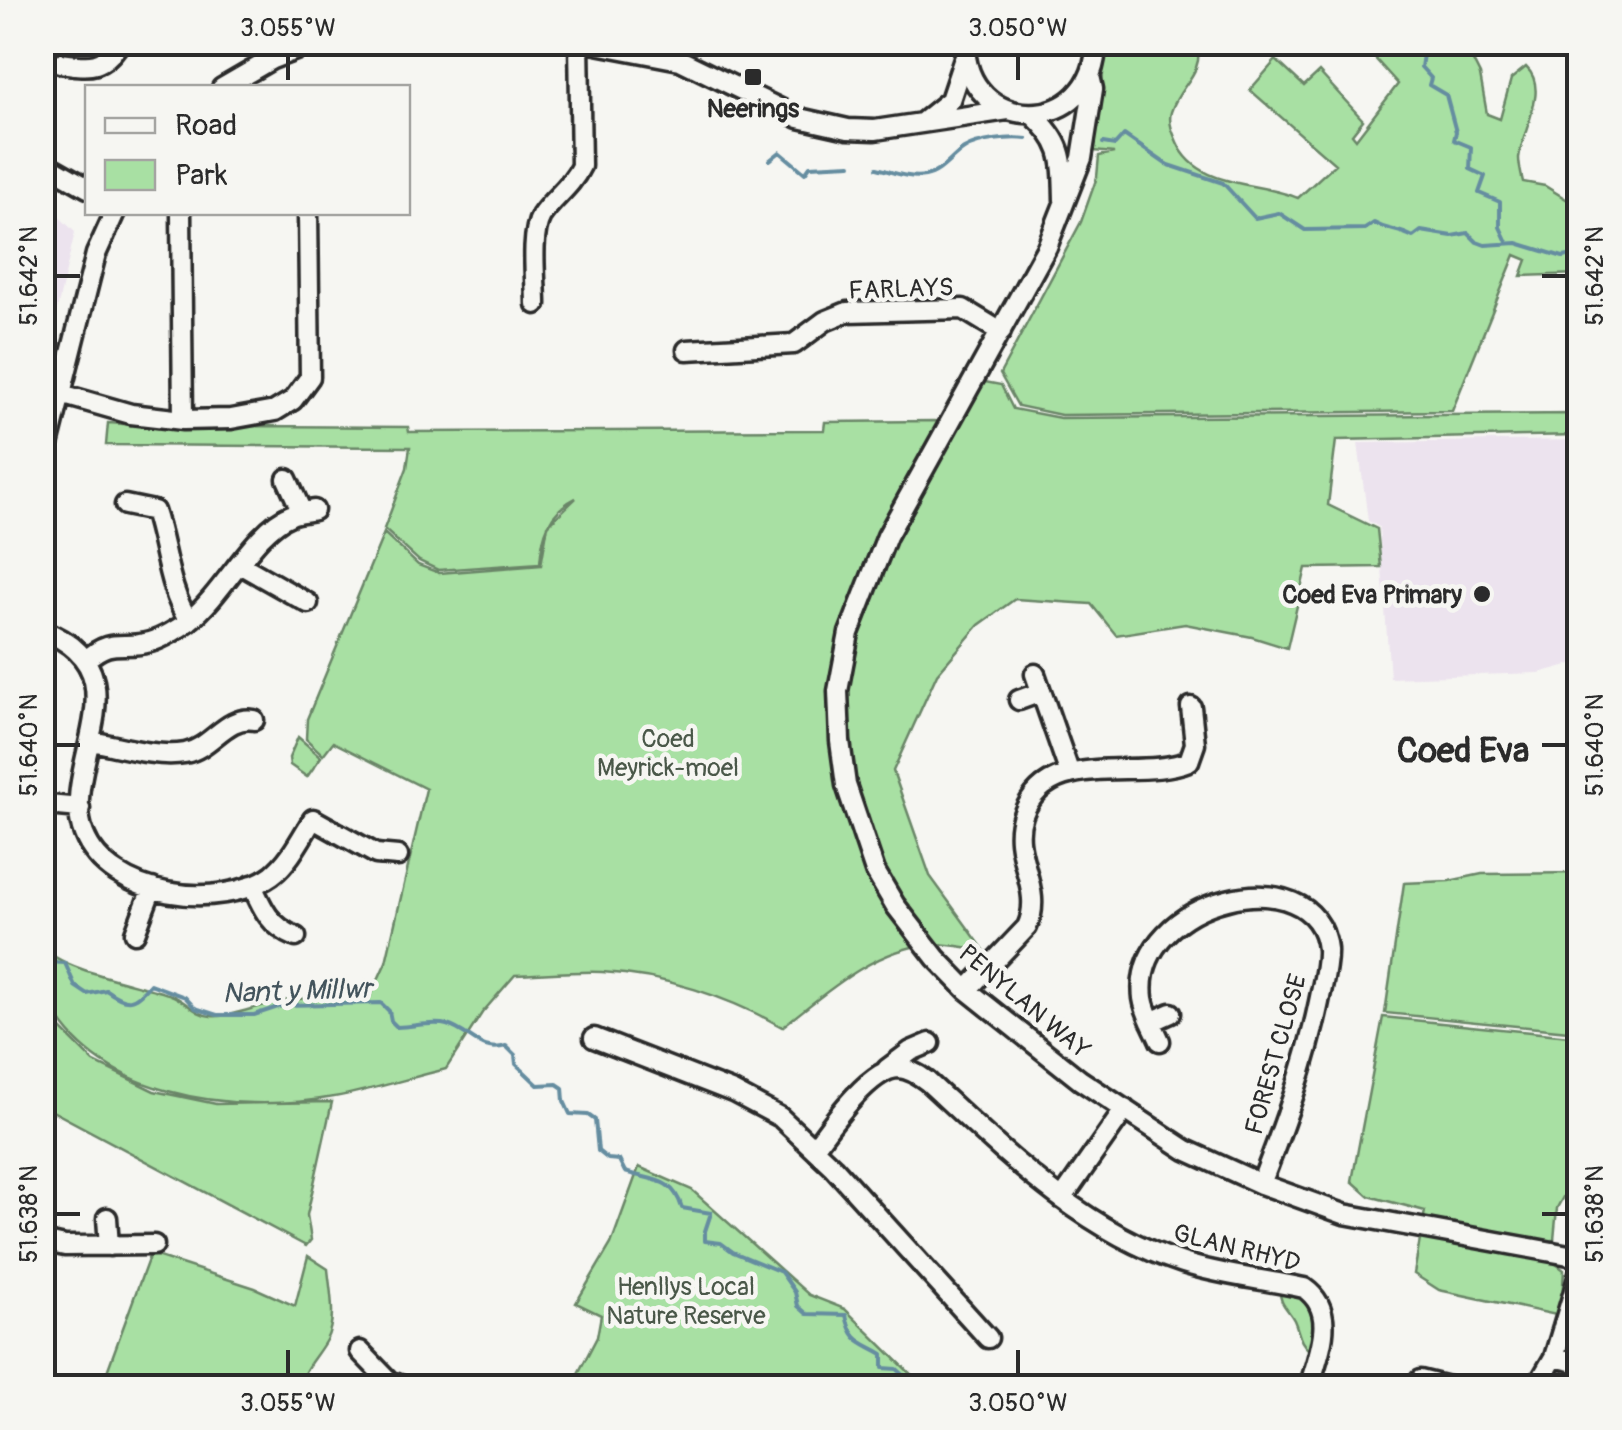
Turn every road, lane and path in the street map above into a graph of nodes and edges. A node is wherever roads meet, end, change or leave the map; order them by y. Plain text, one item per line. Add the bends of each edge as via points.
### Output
1 (120, 42) edge
2 (316, 42) edge
3 (578, 42) edge
4 (586, 42) edge
5 (1096, 42) edge
6 (965, 48) edge
7 (268, 51) edge
8 (682, 51) edge
9 (60, 63) dead end
10 (1090, 76) junction
11 (226, 85) edge
12 (1008, 110) junction
13 (1032, 114) junction
14 (923, 122) junction
15 (42, 162) edge
16 (85, 186) edge
17 (1064, 201) junction
18 (114, 215) edge
19 (181, 215) edge
20 (308, 215) edge
21 (536, 304) dead end
22 (1001, 332) junction
23 (687, 350) dead end
24 (61, 394) junction
25 (184, 420) junction
26 (42, 470) edge
27 (287, 479) dead end
28 (125, 505) dead end
29 (241, 566) junction
30 (308, 603) dead end
31 (189, 621) junction
32 (42, 630) edge
33 (86, 660) junction
34 (1020, 700) dead end
35 (1187, 719) dead end
36 (254, 720) dead end
37 (91, 741) junction
38 (1070, 774) junction
39 (42, 802) edge
40 (80, 808) junction
41 (398, 856) dead end
42 (252, 886) junction
43 (152, 888) junction
44 (135, 933) dead end
45 (296, 936) dead end
46 (967, 990) junction
47 (1171, 1013) dead end
48 (1151, 1022) junction
49 (594, 1038) dead end
50 (1160, 1041) dead end
51 (930, 1043) dead end
52 (882, 1072) junction
53 (1125, 1110) junction
54 (814, 1148) junction
55 (1261, 1184) junction
56 (1062, 1198) junction
57 (107, 1218) dead end
58 (42, 1242) edge
59 (109, 1246) junction
60 (154, 1246) dead end
61 (1580, 1257) edge
62 (1580, 1271) edge
63 (988, 1338) dead end
64 (360, 1351) dead end
65 (1554, 1357) junction
66 (1580, 1363) edge
67 (1420, 1380) dead end
68 (407, 1388) edge
69 (1309, 1388) edge
70 (1452, 1388) edge
71 (1536, 1388) edge

1 - 9 street via 110,57 90,67
2 - 7 street
3 - 21 street via 581,166 539,218
4 - 8 street
5 - 10 street, PENYLAN WAY
6 - 12 street via 979,90
6 - 14 street via 950,100
7 - 11 street
8 - 14 street via 812,122 875,130
10 - 13 street via 1071,100
10 - 17 street, PENYLAN WAY via 1082,158
12 - 13 street
12 - 14 street
13 - 17 street, PENYLAN WAY via 1062,154
15 - 16 street
17 - 22 street, PENYLAN WAY
18 - 24 street via 96,254
19 - 25 street
20 - 25 street via 310,377 275,411
22 - 23 street, FARLAYS via 963,309 847,312 794,344
22 - 46 street, PENYLAN WAY via 887,536 849,633 838,691 846,786 875,871
24 - 25 street via 131,414
24 - 26 street
27 - 29 street via 308,511 266,532
28 - 31 street via 154,511 172,588
29 - 30 street
29 - 31 street
31 - 33 street via 150,642 98,649
32 - 33 street
33 - 37 street via 96,696
34 - 38 street via 1038,683
35 - 38 street via 1194,754 1181,764
36 - 37 street via 242,718 185,753
37 - 40 street
38 - 46 street via 1035,792 1020,823 1034,904 1027,927
39 - 40 street
40 - 43 street via 83,832 98,857
41 - 42 street via 376,854 313,819 288,859
42 - 43 street via 210,896
42 - 45 street via 277,928
43 - 44 street
46 - 53 street, PENYLAN WAY
47 - 48 street
48 - 50 street, FOREST CLOSE
48 - 55 street, FOREST CLOSE via 1142,987 1153,952 1194,912 1257,896 1295,904 1318,926 1327,952 1316,1020
49 - 54 street via 762,1106
51 - 52 street
52 - 54 street
52 - 56 street, GLAN RHYD via 898,1068 927,1081
53 - 55 street, PENYLAN WAY via 1186,1150
53 - 56 street
54 - 63 street
55 - 61 street, PENYLAN WAY via 1344,1214
56 - 69 street, GLAN RHYD via 1138,1246 1202,1268 1304,1288 1317,1297 1325,1325
57 - 59 street
58 - 59 street
59 - 60 street
62 - 65 street
64 - 68 street
65 - 66 street
65 - 71 street
67 - 70 street

